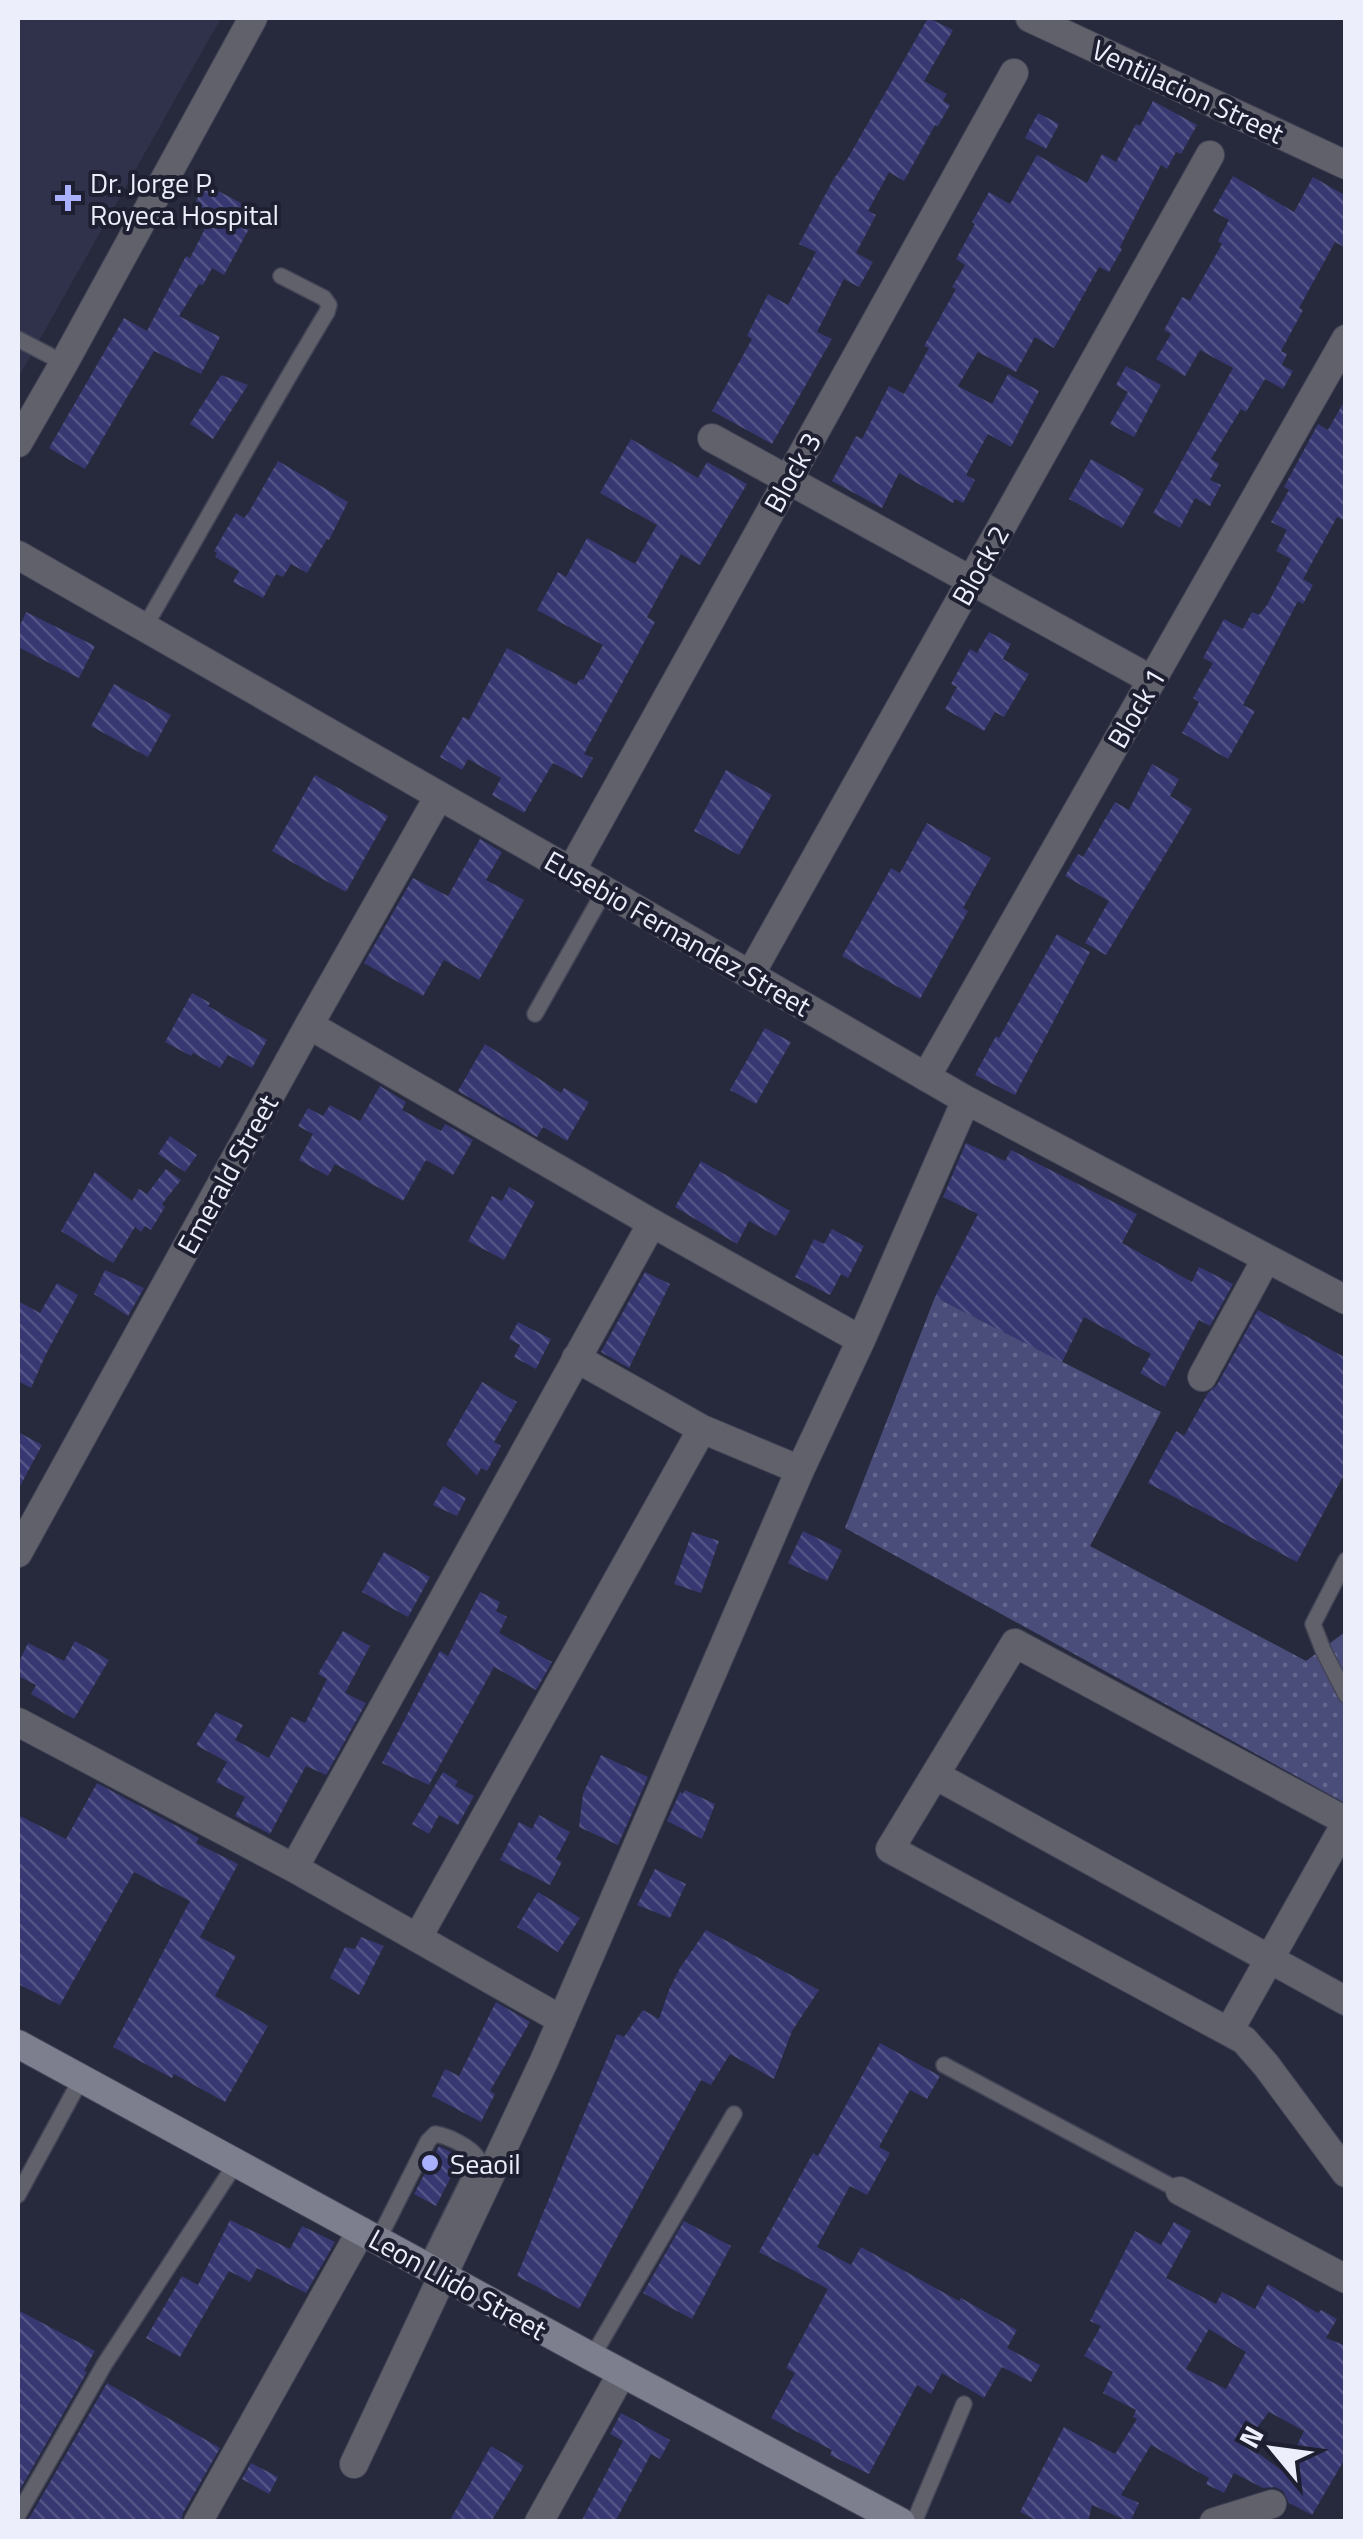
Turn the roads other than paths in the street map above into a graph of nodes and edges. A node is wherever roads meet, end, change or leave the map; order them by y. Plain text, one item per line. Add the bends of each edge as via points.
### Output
1 (253, 18) edge
2 (1030, 18) edge
3 (1014, 73) dead end
4 (1210, 155) dead end
5 (1346, 165) edge
6 (280, 276) dead end
7 (18, 339) edge
8 (1346, 339) edge
9 (64, 363) junction
10 (712, 438) dead end
11 (18, 443) edge
12 (788, 480) junction
13 (18, 554) edge
14 (971, 580) junction
15 (144, 628) junction
16 (1152, 680) junction
17 (439, 796) junction
18 (571, 871) junction
19 (604, 890) junction
20 (750, 975) junction
21 (535, 1014) dead end
22 (309, 1025) junction
23 (926, 1077) junction
24 (966, 1100) junction
25 (652, 1224) junction
26 (1266, 1258) junction
27 (1346, 1300) edge
28 (861, 1340) junction
29 (576, 1358) junction
30 (1202, 1377) dead end
31 (702, 1429) junction
32 (800, 1470) junction
33 (18, 1553) edge
34 (1346, 1560) edge
35 (1346, 1695) edge
36 (18, 1722) edge
37 (935, 1775) junction
38 (1346, 1822) edge
39 (294, 1868) junction
40 (418, 1937) junction
41 (1268, 1958) junction
42 (1346, 2001) edge
43 (562, 2020) junction
44 (1229, 2030) junction
45 (18, 2044) edge
46 (944, 2065) dead end
47 (81, 2078) junction
48 (734, 2114) dead end
49 (236, 2163) junction
50 (1346, 2173) edge
51 (1180, 2191) joint
52 (18, 2195) edge
53 (370, 2236) junction
54 (435, 2271) junction
55 (1346, 2279) edge
56 (592, 2357) junction
57 (622, 2373) junction
58 (964, 2404) dead end
59 (354, 2464) dead end
60 (1272, 2504) dead end
61 (18, 2515) edge
62 (198, 2522) edge
63 (539, 2522) edge
64 (901, 2522) edge
65 (914, 2522) edge
66 (1214, 2522) edge

1 - 9 street
2 - 5 street, Ventilacion Street
3 - 12 street, Block 3
4 - 14 street, Block 2
6 - 15 lane via 324,298 327,312
7 - 9 lane
8 - 16 street, Block 1
9 - 11 street
10 - 12 street
12 - 14 street
12 - 18 street, Block 3
13 - 15 street, Eusebio Fernandez Street
14 - 16 street
14 - 20 street, Block 2
15 - 17 street, Eusebio Fernandez Street
16 - 23 street, Block 1
17 - 18 street, Eusebio Fernandez Street
17 - 22 street, Emerald Street
18 - 19 street, Eusebio Fernandez Street
19 - 20 street, Eusebio Fernandez Street
19 - 21 lane
20 - 23 street, Eusebio Fernandez Street
22 - 25 street
22 - 33 street, Emerald Street
23 - 24 street, Eusebio Fernandez Street
24 - 26 street, Eusebio Fernandez Street
24 - 28 street
25 - 28 street
25 - 29 street
26 - 27 street, Eusebio Fernandez Street
26 - 30 street
28 - 32 street
29 - 31 street
29 - 39 street
31 - 32 street
31 - 40 street
32 - 43 street
34 - 35 lane via 1313,1624
36 - 39 street
37 - 38 street via 1015,1643
37 - 41 street
37 - 44 street via 890,1849
38 - 41 street
39 - 40 street
40 - 43 street
41 - 42 street
41 - 44 street
43 - 54 street
44 - 50 street via 1266,2064
45 - 47 main road, Leon Llido Street
46 - 51 lane
47 - 49 main road, Leon Llido Street
47 - 52 lane
48 - 56 lane
49 - 53 main road, Leon Llido Street
49 - 61 lane via 104,2364
51 - 55 street
53 - 54 main road, Leon Llido Street
53 - 54 lane via 428,2141 442,2135 477,2157
53 - 62 street
54 - 56 main road, Leon Llido Street
54 - 59 street
56 - 57 main road, Leon Llido Street
57 - 63 street
57 - 64 main road, Leon Llido Street
58 - 65 lane
60 - 66 street

